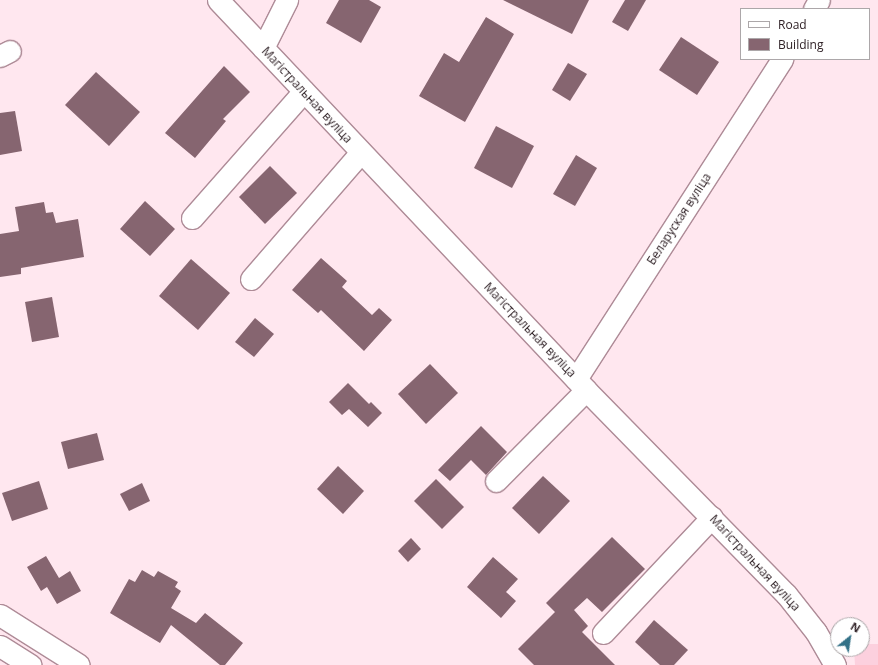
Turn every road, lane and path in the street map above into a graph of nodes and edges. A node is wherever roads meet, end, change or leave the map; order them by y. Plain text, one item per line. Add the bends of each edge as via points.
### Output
1 (218, 0) edge
2 (287, 0) edge
3 (263, 48) junction
4 (781, 60) edge
5 (304, 91) junction
6 (360, 153) junction
7 (192, 218) dead end
8 (251, 279) dead end
9 (581, 385) junction
10 (496, 481) dead end
11 (712, 517) junction
12 (0, 615) edge
13 (603, 633) dead end
14 (0, 646) edge
15 (830, 662) edge
16 (30, 665) edge
17 (79, 665) edge

1 - 3 street, Магістральная вуліца
2 - 3 street
3 - 5 street, Магістральная вуліца
4 - 9 street, Беларуская вуліца
5 - 6 street, Магістральная вуліца
5 - 7 street
6 - 8 street
6 - 9 street, Магістральная вуліца
9 - 10 street, Беларуская вуліца
9 - 11 street, Магістральная вуліца
11 - 13 street
11 - 15 street, Магістральная вуліца via 786,594 816,632
12 - 17 street
14 - 16 street

